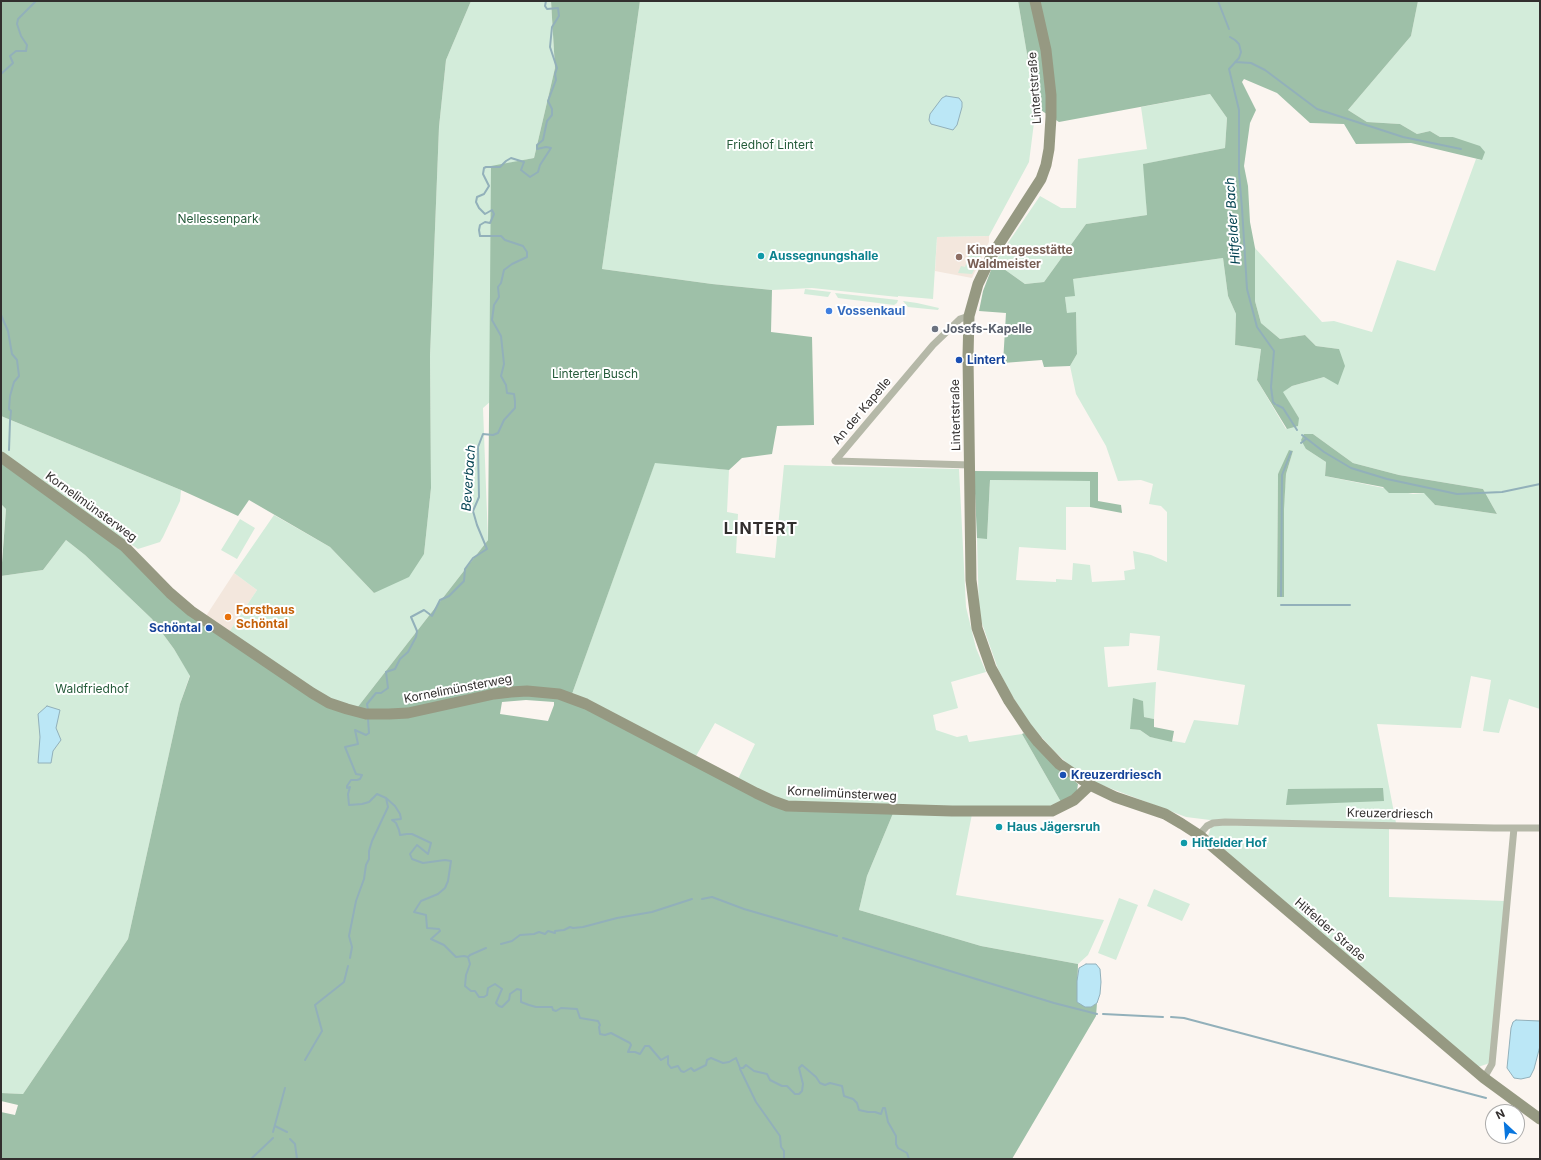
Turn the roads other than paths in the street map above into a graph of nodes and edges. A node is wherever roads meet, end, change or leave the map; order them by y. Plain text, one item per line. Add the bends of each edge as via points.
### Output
1 (1035, 1) edge
2 (969, 316) junction
3 (1, 457) edge
4 (970, 465) junction
5 (1090, 785) junction
6 (1514, 828) junction
7 (1540, 828) edge
8 (1199, 835) junction
9 (1484, 1078) junction
10 (1540, 1119) edge

1 - 2 main road, Lintertstraße via 1046,50 1051,95 1052,117 1046,165 1041,180 992,256 978,284
2 - 4 main road, Lintertstraße
2 - 4 street, An der Kapelle via 960,319 933,345 835,462
3 - 5 main road, Kornelimünsterweg via 124,546 191,612 312,693 355,712 408,713 511,692 559,694 592,707 756,793 788,806 1052,811 1074,800
4 - 5 main road, Lintertstraße via 971,580 977,628 983,648 1002,688 1027,728 1059,764
5 - 8 main road, Hitfelder Straße via 1115,797 1165,814
6 - 7 street, Kreuzerdriesch
6 - 8 street, Kreuzerdriesch via 1225,822 1207,826
6 - 9 street via 1492,1064
8 - 9 main road, Hitfelder Straße
9 - 10 main road, Hitfelder Straße

